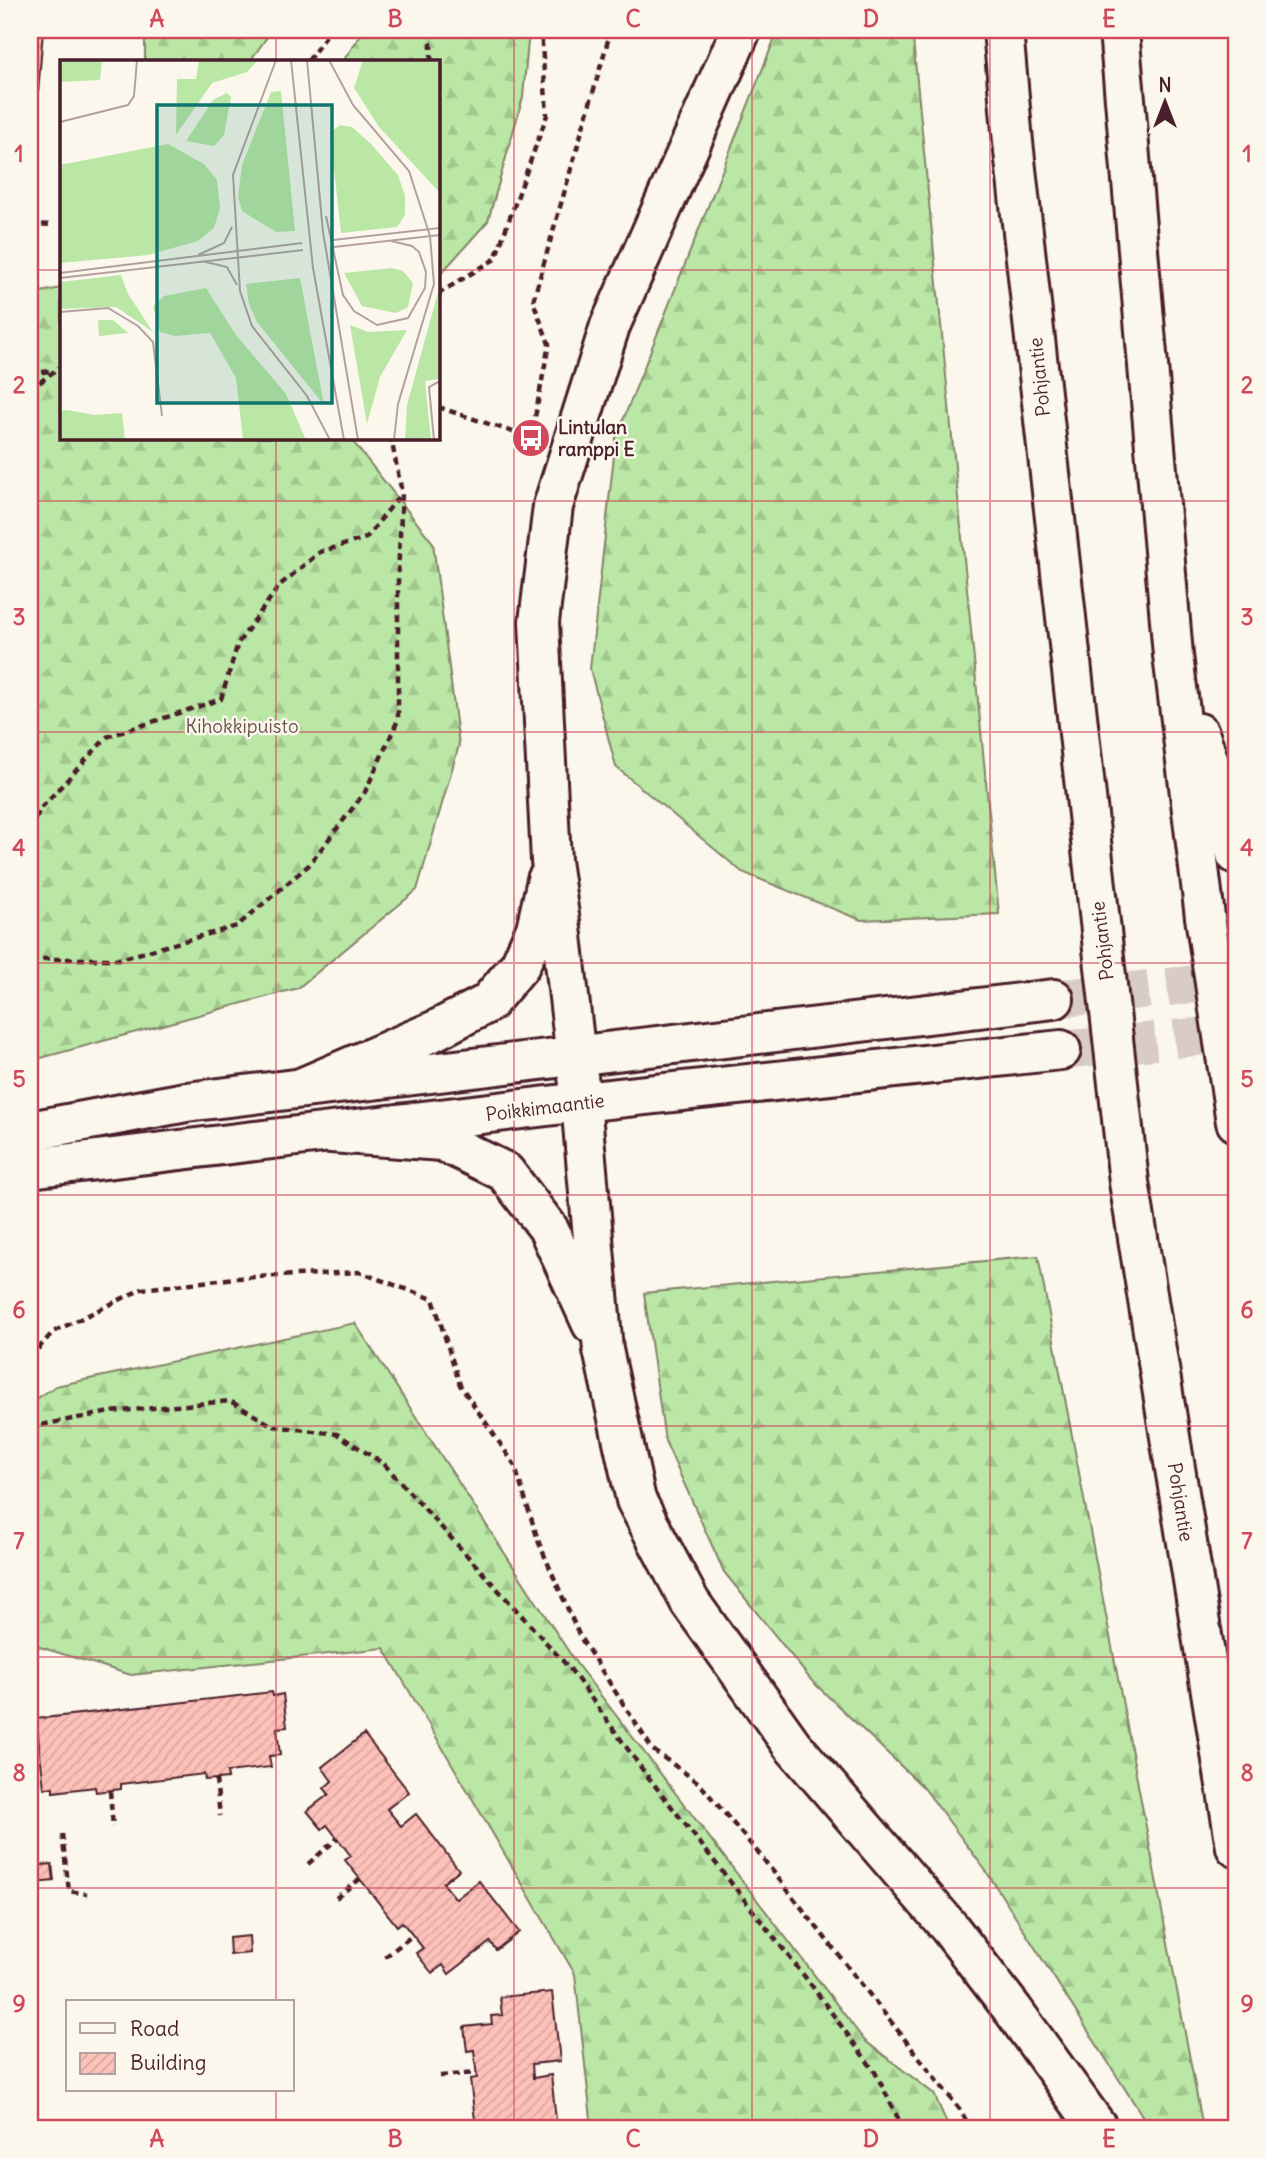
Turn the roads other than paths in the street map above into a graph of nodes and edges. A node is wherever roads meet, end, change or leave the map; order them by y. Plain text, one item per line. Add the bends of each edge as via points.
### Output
1 (741, 30) edge
2 (1003, 30) edge
3 (1119, 30) edge
4 (1173, 655) junction
5 (1236, 854) edge
6 (551, 861) junction
7 (1054, 999) tunnel mouth
8 (1062, 1050) tunnel mouth
9 (576, 1055) junction
10 (301, 1088) junction
11 (581, 1102) junction
12 (1236, 1122) edge
13 (30, 1131) edge
14 (331, 1133) junction
15 (30, 1168) edge
16 (604, 1350) junction
17 (1236, 1847) edge
18 (1098, 2128) edge

1 - 6 main road via 610,326 553,506 539,622
2 - 17 main road, Pohjantie via 1129,1182
3 - 4 main road
4 - 5 main road
4 - 12 main road
6 - 9 main road
6 - 10 main road via 536,929 520,965 488,1003 435,1031
7 - 9 main road
8 - 11 main road, Poikkimaantie
9 - 10 main road
9 - 11 main road
10 - 13 main road via 186,1102
11 - 14 main road, Poikkimaantie
11 - 16 main road
14 - 15 main road, Poikkimaantie
14 - 16 main road via 442,1140 505,1172 548,1228
16 - 18 main road via 636,1500 690,1602 792,1745 949,1927

